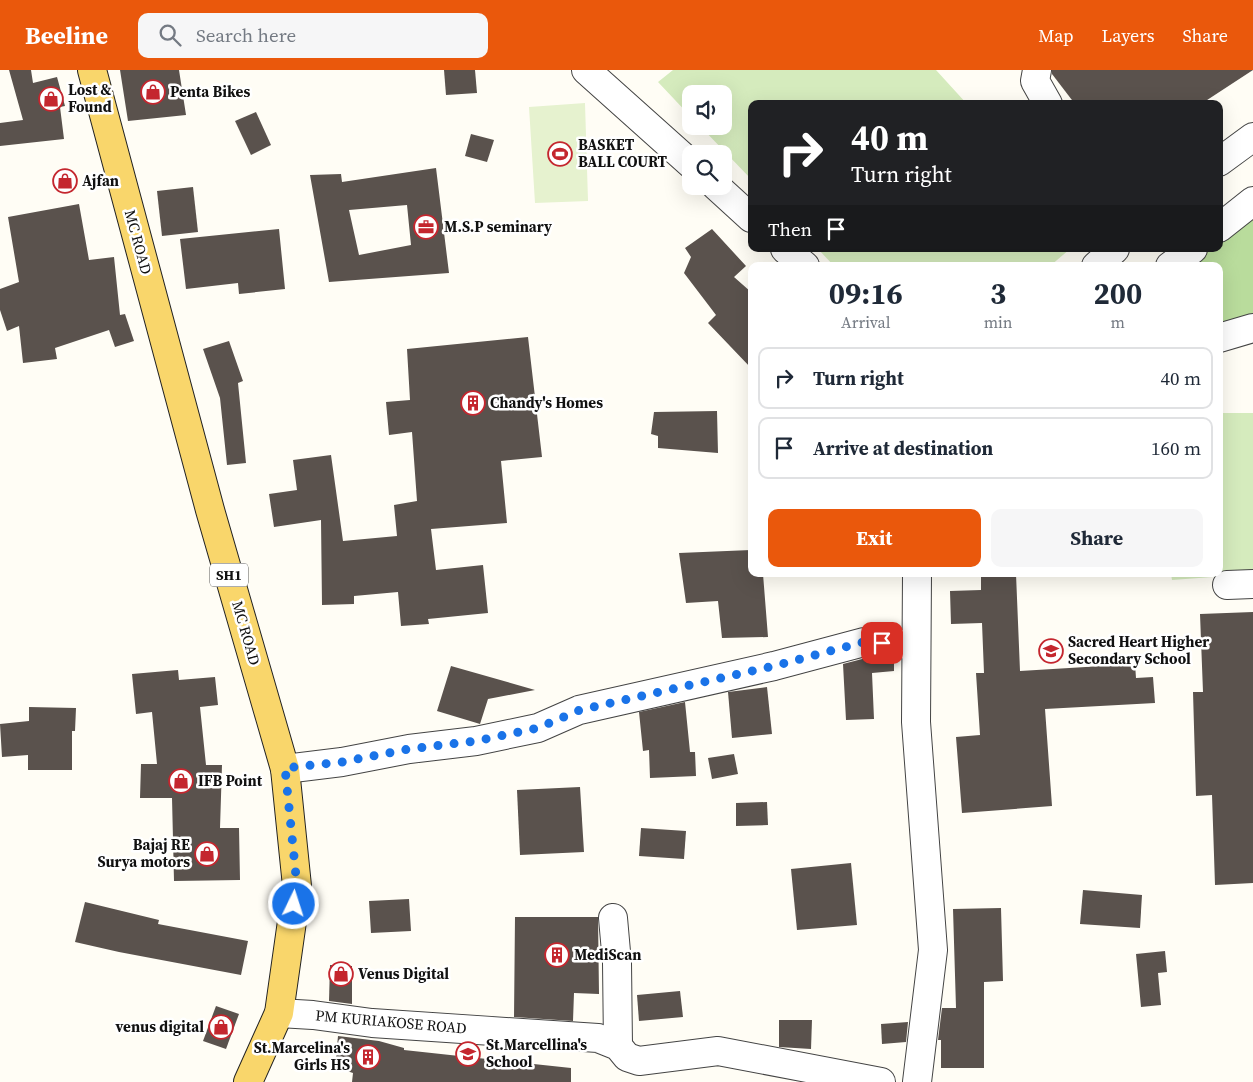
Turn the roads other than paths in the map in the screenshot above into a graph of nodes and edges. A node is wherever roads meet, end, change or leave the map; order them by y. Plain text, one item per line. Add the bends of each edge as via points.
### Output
1 (92, 70) edge
2 (586, 70) edge
3 (1037, 70) edge
4 (1046, 100) edge
5 (1253, 137) edge
6 (682, 156) edge
7 (1223, 159) edge
8 (726, 195) edge
9 (1253, 201) edge
10 (748, 215) edge
11 (1223, 225) edge
12 (789, 252) edge
13 (1112, 252) edge
14 (1189, 252) edge
15 (800, 262) edge
16 (1100, 262) edge
17 (1175, 262) edge
18 (1253, 328) edge
19 (1223, 337) edge
20 (917, 577) edge
21 (916, 645) junction
22 (285, 768) junction
23 (613, 918) dead end
24 (279, 1013) junction
25 (618, 1046) junction
26 (248, 1082) edge
27 (881, 1082) edge
28 (917, 1082) edge

1 - 22 main road, MC ROAD / SH1 via 210,510
2 - 6 street
3 - 4 street via 1035,81
5 - 7 street
8 - 10 street
9 - 11 street
12 - 15 street
13 - 16 street
14 - 17 street
18 - 19 street
20 - 21 street
21 - 22 street via 864,642 580,710 529,730 342,762
21 - 28 street via 916,722 933,950
22 - 24 main road, MC ROAD / SH1 via 297,886
23 - 25 street
24 - 25 street, PM KURIAKOSE ROAD via 313,1014 372,1023 598,1038
24 - 26 main road, MC ROAD / SH1
25 - 27 street, PM KURIAKOSE ROAD via 627,1057 639,1061 718,1051

